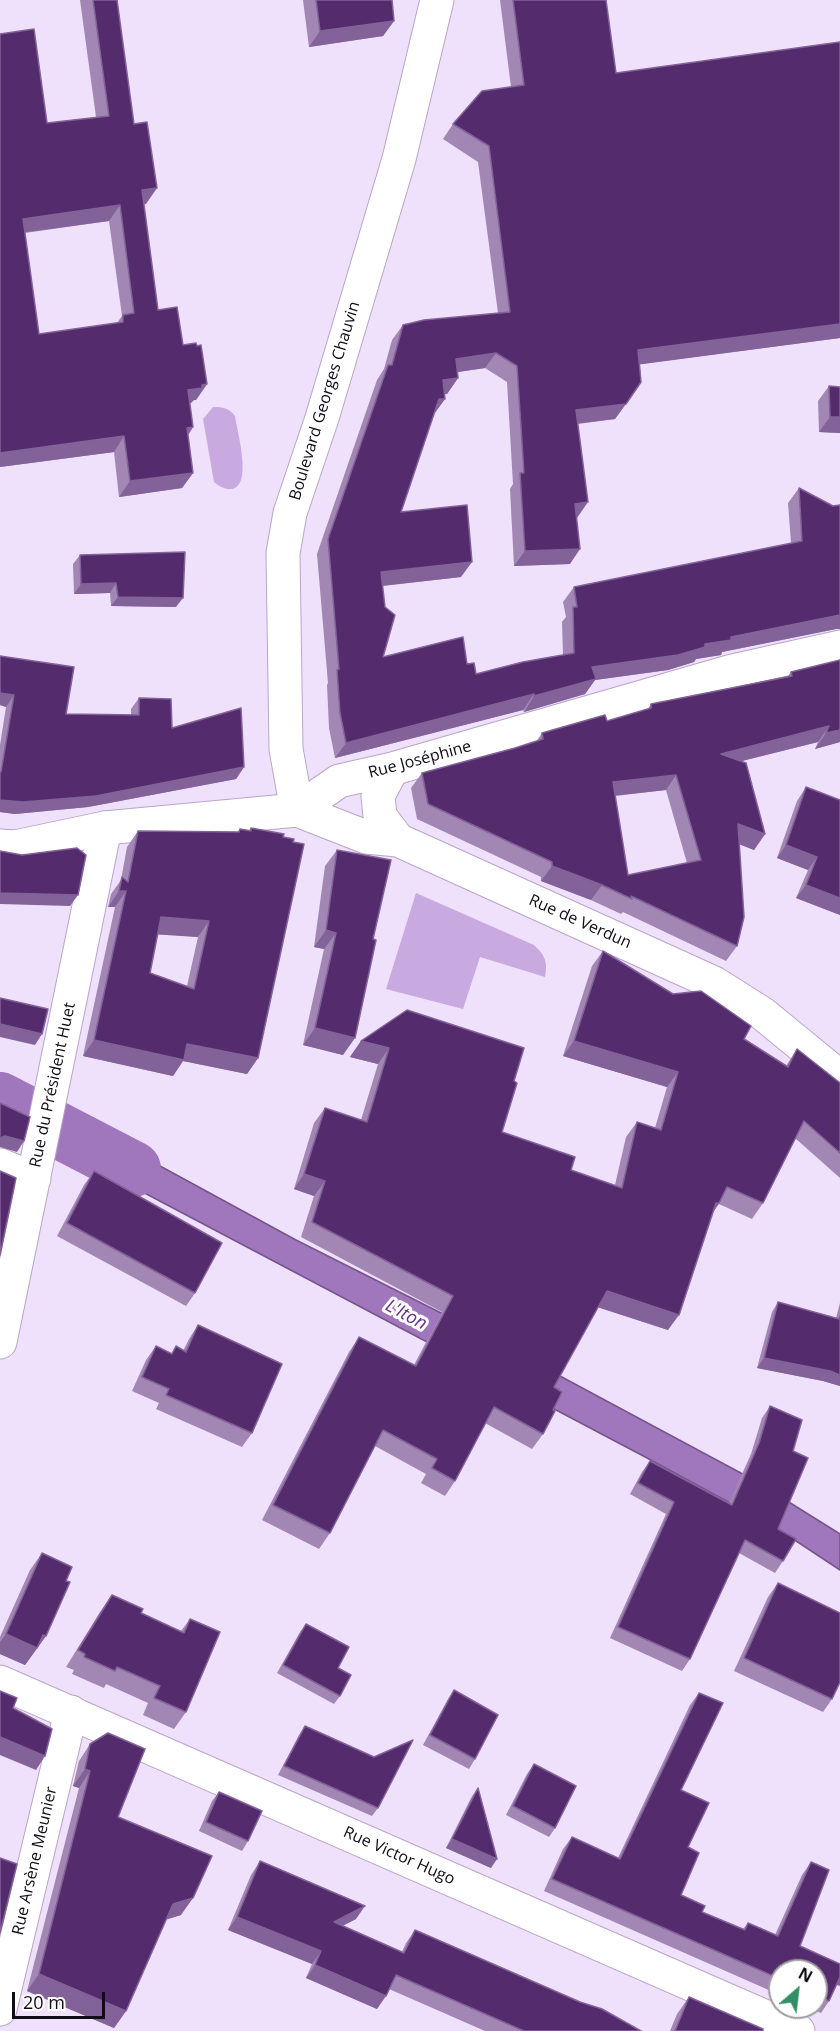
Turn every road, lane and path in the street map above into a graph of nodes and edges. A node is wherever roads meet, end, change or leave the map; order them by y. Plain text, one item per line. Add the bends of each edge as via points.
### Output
1 (437, 0) edge
2 (840, 647) edge
3 (392, 769) junction
4 (297, 810) junction
5 (105, 828) junction
6 (398, 840) junction
7 (0, 846) edge
8 (840, 1077) edge
9 (0, 1165) edge
10 (34, 1179) junction
11 (0, 1342) edge
12 (0, 1682) edge
13 (71, 1712) junction
14 (0, 2009) edge
15 (798, 2031) edge

1 - 4 street, Boulevard Georges Chauvin via 399,159 286,533 286,749
2 - 3 street, Rue Joséphine via 732,671
3 - 4 street, Rue Joséphine via 339,781
3 - 6 street via 378,796 380,816
4 - 5 street, Rue Joséphine
4 - 6 street, Rue de Verdun via 366,837
5 - 7 street, Rue Joséphine via 15,847
5 - 10 street, Rue du Président Huet
6 - 8 street, Rue de Verdun via 714,983 763,1014
9 - 10 street
10 - 11 street, Rue du Président Huet
12 - 13 street, Rue Victor Hugo
13 - 14 street, Rue Arsène Meunier
13 - 15 street, Rue Victor Hugo

